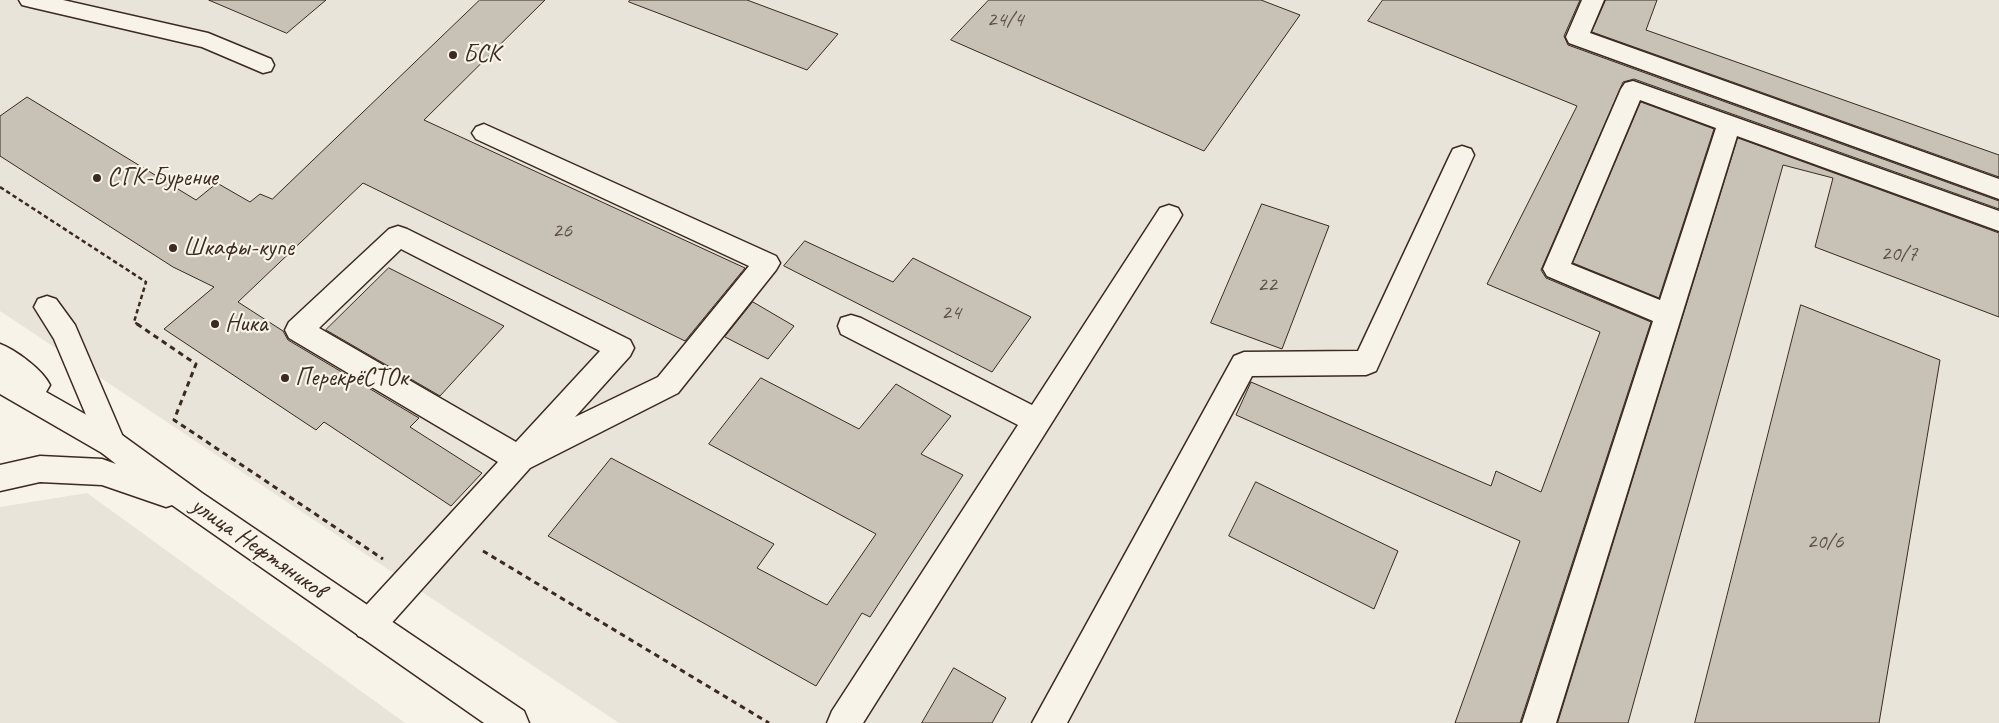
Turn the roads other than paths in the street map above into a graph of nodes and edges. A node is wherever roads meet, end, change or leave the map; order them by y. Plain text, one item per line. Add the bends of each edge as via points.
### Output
1 (30, 0) edge
2 (1593, 0) edge
3 (262, 65) dead end
4 (1729, 124) junction
5 (484, 133) dead end
6 (1462, 155) dead end
7 (1999, 189) edge
8 (1169, 215) dead end
9 (1999, 222) edge
10 (47, 307) dead end
11 (1669, 316) junction
12 (852, 326) dead end
13 (0, 356) edge
14 (0, 380) edge
15 (1037, 421) junction
16 (112, 444) junction
17 (519, 459) junction
18 (0, 478) edge
19 (192, 503) junction
20 (369, 625) junction
21 (512, 723) edge
22 (844, 723) edge
23 (1049, 723) edge
24 (1539, 723) edge

1 - 3 main road via 208,41
2 - 7 main road via 1578,37
4 - 9 main road
4 - 11 main road
4 - 11 main road via 1633,89 1556,268
5 - 17 main road via 767,263 668,385
6 - 23 main road via 1366,363 1244,364
8 - 15 main road
10 - 16 main road via 66,333
11 - 24 main road
12 - 15 main road
13 - 16 main road
14 - 16 main road, улица Нефтяников
15 - 22 main road
16 - 19 main road, улица Нефтяников
17 - 17 main road via 620,348 398,236 299,330
17 - 20 main road
18 - 19 main road via 40,468 102,472
19 - 20 main road, улица Нефтяников
20 - 21 main road, улица Нефтяников

